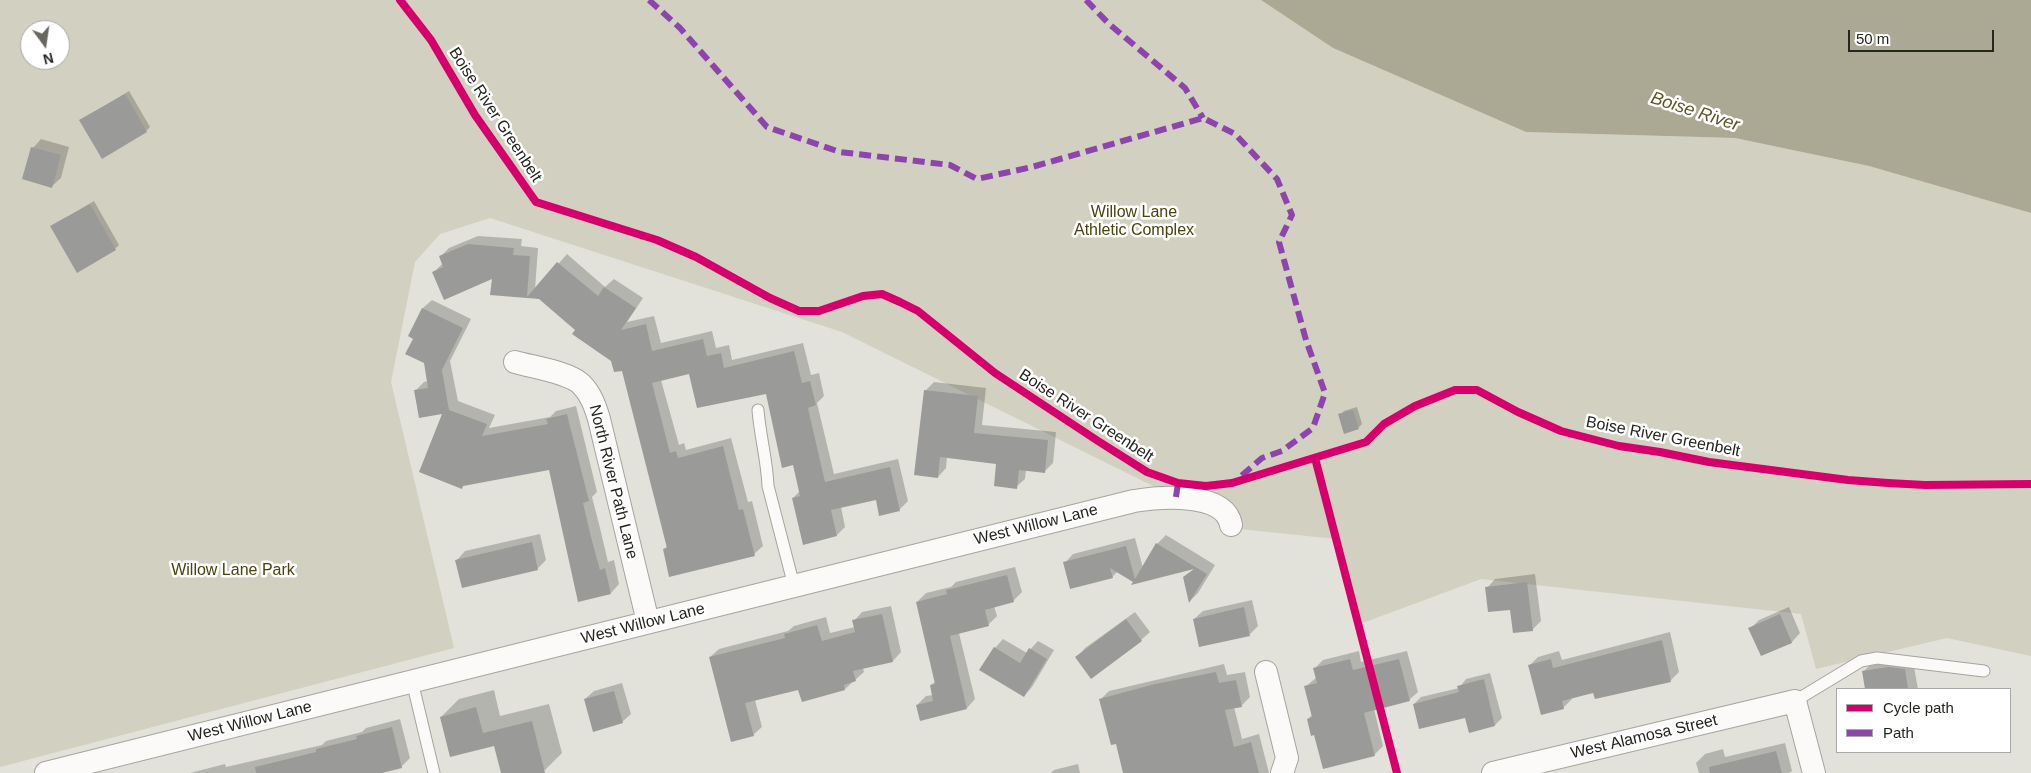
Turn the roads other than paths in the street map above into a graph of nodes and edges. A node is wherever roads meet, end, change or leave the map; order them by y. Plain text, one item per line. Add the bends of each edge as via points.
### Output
1 (515, 362) dead end
2 (758, 410) dead end
3 (1231, 525) dead end
4 (794, 586) junction
5 (648, 622) junction
6 (1984, 671) dead end
7 (1266, 672) dead end
8 (412, 681) junction
9 (1795, 701) junction
10 (46, 773) edge
11 (434, 773) edge
12 (1282, 773) edge
13 (1493, 773) edge
14 (1814, 773) edge

1 - 5 street, North River Path Lane via 565,375 580,383 592,398
2 - 4 lane via 768,486
3 - 4 street, West Willow Lane via 1230,517 1222,508 1187,498 1158,497
4 - 5 street, West Willow Lane
5 - 8 street, West Willow Lane
6 - 9 lane via 1877,658 1861,661
7 - 12 street via 1287,758
8 - 10 street, West Willow Lane
8 - 11 lane
9 - 13 street, West Alamosa Street
9 - 14 street

